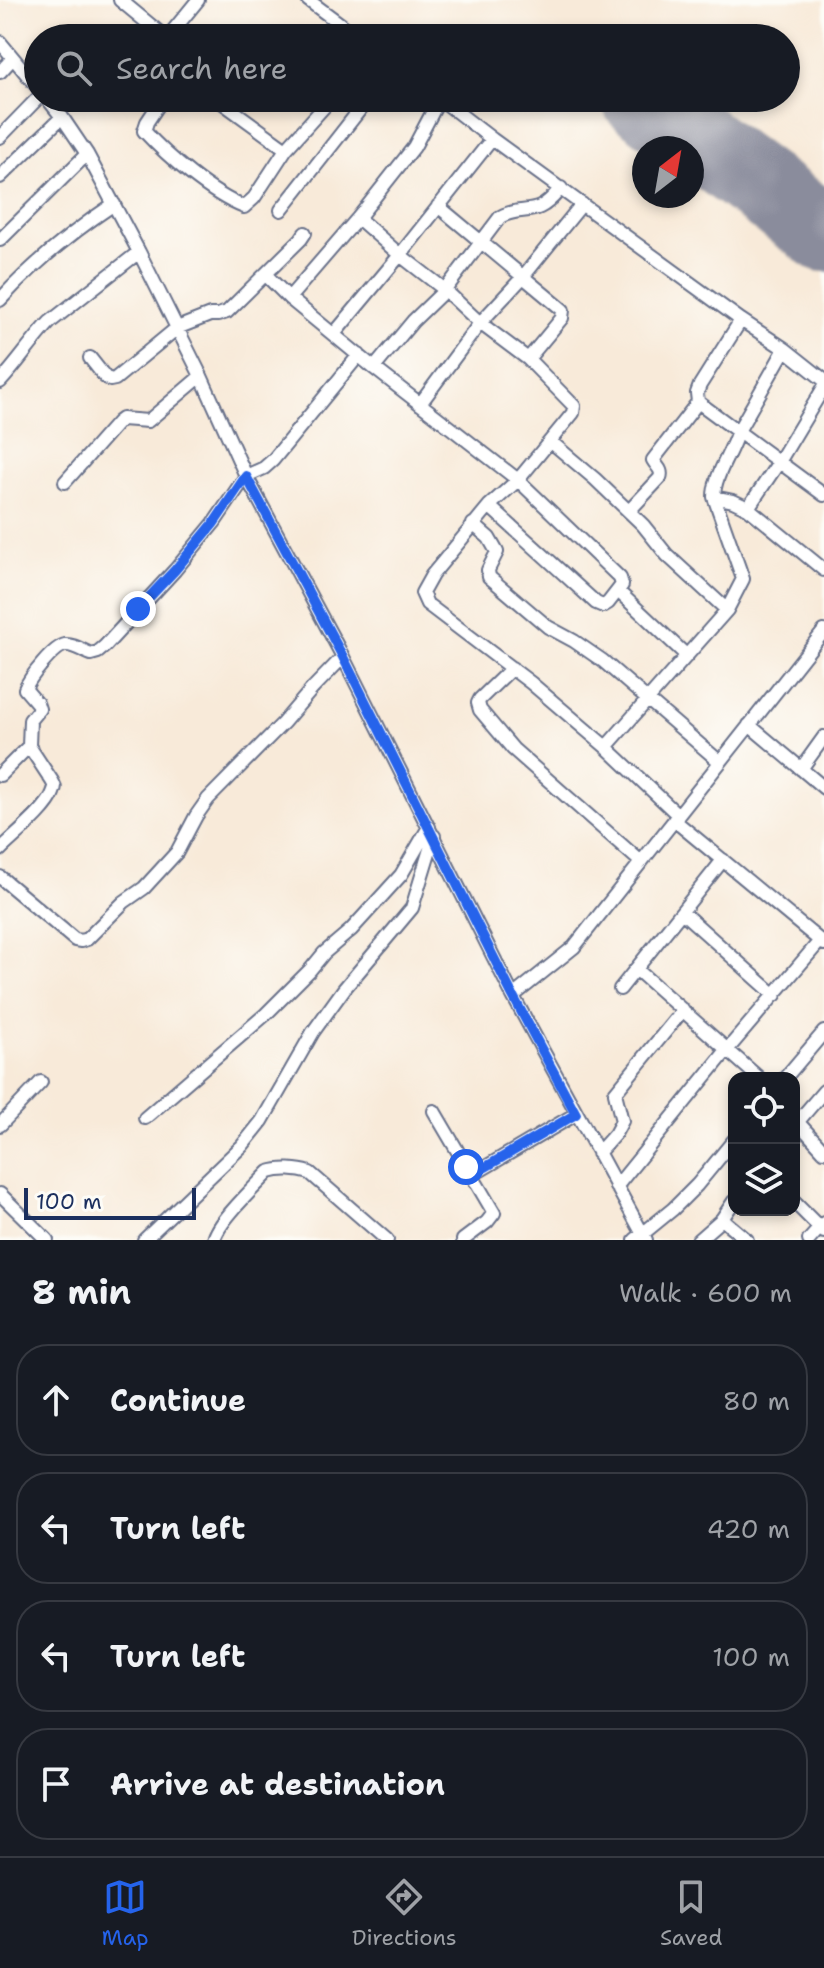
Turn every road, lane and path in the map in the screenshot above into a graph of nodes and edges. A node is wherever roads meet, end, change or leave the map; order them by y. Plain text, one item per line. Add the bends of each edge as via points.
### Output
1 (120, 0) edge
2 (198, 0) edge
3 (308, 0) edge
4 (150, 24) edge
5 (178, 24) edge
6 (340, 24) edge
7 (0, 42) edge
8 (13, 58) junction
9 (24, 71) edge
10 (0, 72) edge
11 (24, 112) edge
12 (58, 112) edge
13 (154, 112) edge
14 (235, 112) edge
15 (319, 112) edge
16 (358, 112) edge
17 (433, 112) edge
18 (458, 112) edge
19 (62, 117) junction
20 (0, 137) edge
21 (492, 139) junction
22 (286, 149) junction
23 (87, 154) junction
24 (0, 177) edge
25 (561, 188) junction
26 (114, 204) junction
27 (582, 204) junction
28 (438, 206) junction
29 (281, 210) dead end
30 (358, 218) junction
31 (305, 233) dead end
32 (0, 240) edge
33 (480, 242) junction
34 (139, 252) junction
35 (400, 255) junction
36 (266, 275) junction
37 (522, 278) junction
38 (445, 290) junction
39 (289, 298) junction
40 (0, 300) edge
41 (741, 320) junction
42 (480, 323) junction
43 (177, 328) junction
44 (334, 334) junction
45 (785, 349) junction
46 (359, 355) junction
47 (90, 358) dead end
48 (528, 359) junction
49 (374, 368) junction
50 (201, 376) junction
51 (824, 380) edge
52 (0, 382) edge
53 (824, 387) edge
54 (698, 402) junction
55 (420, 404) junction
56 (737, 433) junction
57 (550, 441) junction
58 (779, 462) junction
59 (246, 476) junction
60 (518, 480) junction
61 (65, 482) dead end
62 (824, 495) edge
63 (714, 497) junction
64 (489, 506) junction
65 (748, 508) junction
66 (629, 511) junction
67 (473, 524) junction
68 (824, 570) edge
69 (618, 591) junction
70 (727, 610) junction
71 (824, 631) edge
72 (687, 656) junction
73 (343, 657) junction
74 (512, 668) junction
75 (648, 701) junction
76 (749, 725) junction
77 (824, 737) edge
78 (29, 746) junction
79 (606, 747) junction
80 (720, 762) junction
81 (801, 769) junction
82 (0, 775) edge
83 (824, 788) edge
84 (676, 818) junction
85 (431, 831) junction
86 (0, 850) edge
87 (723, 860) junction
88 (641, 862) junction
89 (0, 877) edge
90 (682, 912) junction
91 (822, 943) edge
92 (636, 969) junction
93 (620, 989) dead end
94 (775, 995) junction
95 (513, 996) junction
96 (683, 1010) junction
97 (824, 1032) edge
98 (727, 1050) junction
99 (752, 1072) edge
100 (790, 1072) edge
101 (41, 1082) dead end
102 (824, 1091) edge
103 (0, 1103) edge
104 (434, 1111) dead end
105 (10, 1114) junction
106 (576, 1114) junction
107 (800, 1117) edge
108 (145, 1118) dead end
109 (0, 1125) edge
110 (800, 1127) edge
111 (731, 1144) edge
112 (824, 1151) edge
113 (598, 1153) junction
114 (472, 1175) junction
115 (616, 1187) junction
116 (0, 1194) edge
117 (800, 1207) edge
118 (728, 1210) edge
119 (722, 1219) junction
120 (823, 1228) edge
121 (642, 1238) edge
122 (47, 1240) edge
123 (144, 1240) edge
124 (214, 1240) edge
125 (387, 1240) edge
126 (463, 1240) edge
127 (698, 1240) edge
128 (747, 1240) edge
129 (809, 1240) edge

1 - 4 street
2 - 5 street
3 - 6 street
7 - 8 street
8 - 9 street
8 - 10 street
11 - 20 street
12 - 19 street
13 - 22 street via 144,131 188,171 240,206 249,204
14 - 22 street
15 - 22 street
16 - 29 street
17 - 30 street via 414,147
18 - 21 street
19 - 23 street
19 - 24 street
21 - 25 street
21 - 28 street
23 - 26 street
23 - 32 street
25 - 27 street
25 - 33 street via 543,206 500,217
26 - 34 street
26 - 40 street via 76,229
27 - 37 street
27 - 41 street
28 - 33 street
28 - 35 street
30 - 35 street
30 - 39 street
31 - 36 street
33 - 37 street
33 - 38 street
34 - 43 street
34 - 52 street via 50,322
35 - 38 street
35 - 44 street
36 - 39 street
36 - 43 street via 227,312
37 - 42 street
37 - 48 street via 563,313
38 - 42 street
38 - 49 street
39 - 44 street
41 - 45 street
41 - 54 street via 700,385
42 - 48 street
42 - 55 street
43 - 47 street via 112,380
43 - 50 street
44 - 46 street
45 - 51 street
45 - 56 street
46 - 49 street
46 - 59 street via 273,460
48 - 57 street via 574,406
49 - 55 street
50 - 59 street
50 - 61 street via 148,421 118,422
53 - 58 street
54 - 56 street
54 - 66 street via 653,460 660,478
55 - 60 street
56 - 58 street
56 - 63 street
57 - 60 street
57 - 66 street
58 - 62 street
58 - 65 street
59 - 73 street
59 - 78 street via 214,523 105,646 91,654 71,645 60,647 33,676 25,689 39,709 30,720
60 - 64 street
60 - 69 street via 620,578
63 - 65 street
63 - 70 street via 743,579
64 - 67 street
64 - 69 street via 596,603 606,605
65 - 68 street
66 - 70 street
67 - 74 street via 423,589 423,598
67 - 75 street via 497,552 489,577
69 - 72 street
70 - 72 street
71 - 76 street
72 - 75 street
73 - 85 street
73 - 89 street via 208,799 177,852 87,939 75,940
74 - 79 street
74 - 88 street via 480,699 480,710 513,749
75 - 79 street
75 - 80 street
76 - 80 street
76 - 81 street
77 - 81 street
78 - 82 street
78 - 86 street via 54,792
79 - 84 street
80 - 84 street
81 - 83 street
84 - 87 street
84 - 88 street
85 - 95 street
85 - 108 street via 401,875 351,930 266,1014
85 - 123 street via 412,908 313,1032 242,1146
87 - 90 street
87 - 91 street
88 - 95 street via 574,947
90 - 92 street
90 - 94 street
91 - 94 street
92 - 93 street
92 - 96 street
94 - 98 street
95 - 106 street
96 - 98 street
96 - 113 street via 615,1093 622,1121
97 - 100 street
98 - 99 street
98 - 115 street
101 - 105 street
102 - 107 street
103 - 105 street
104 - 114 street
105 - 109 street
106 - 113 street
106 - 114 street
110 - 112 street
111 - 121 street
113 - 115 street
114 - 126 street via 494,1215
115 - 121 street
116 - 122 street
117 - 120 street
118 - 119 street
119 - 127 street
119 - 128 street
120 - 129 street
124 - 125 street via 226,1219 276,1170 310,1173

